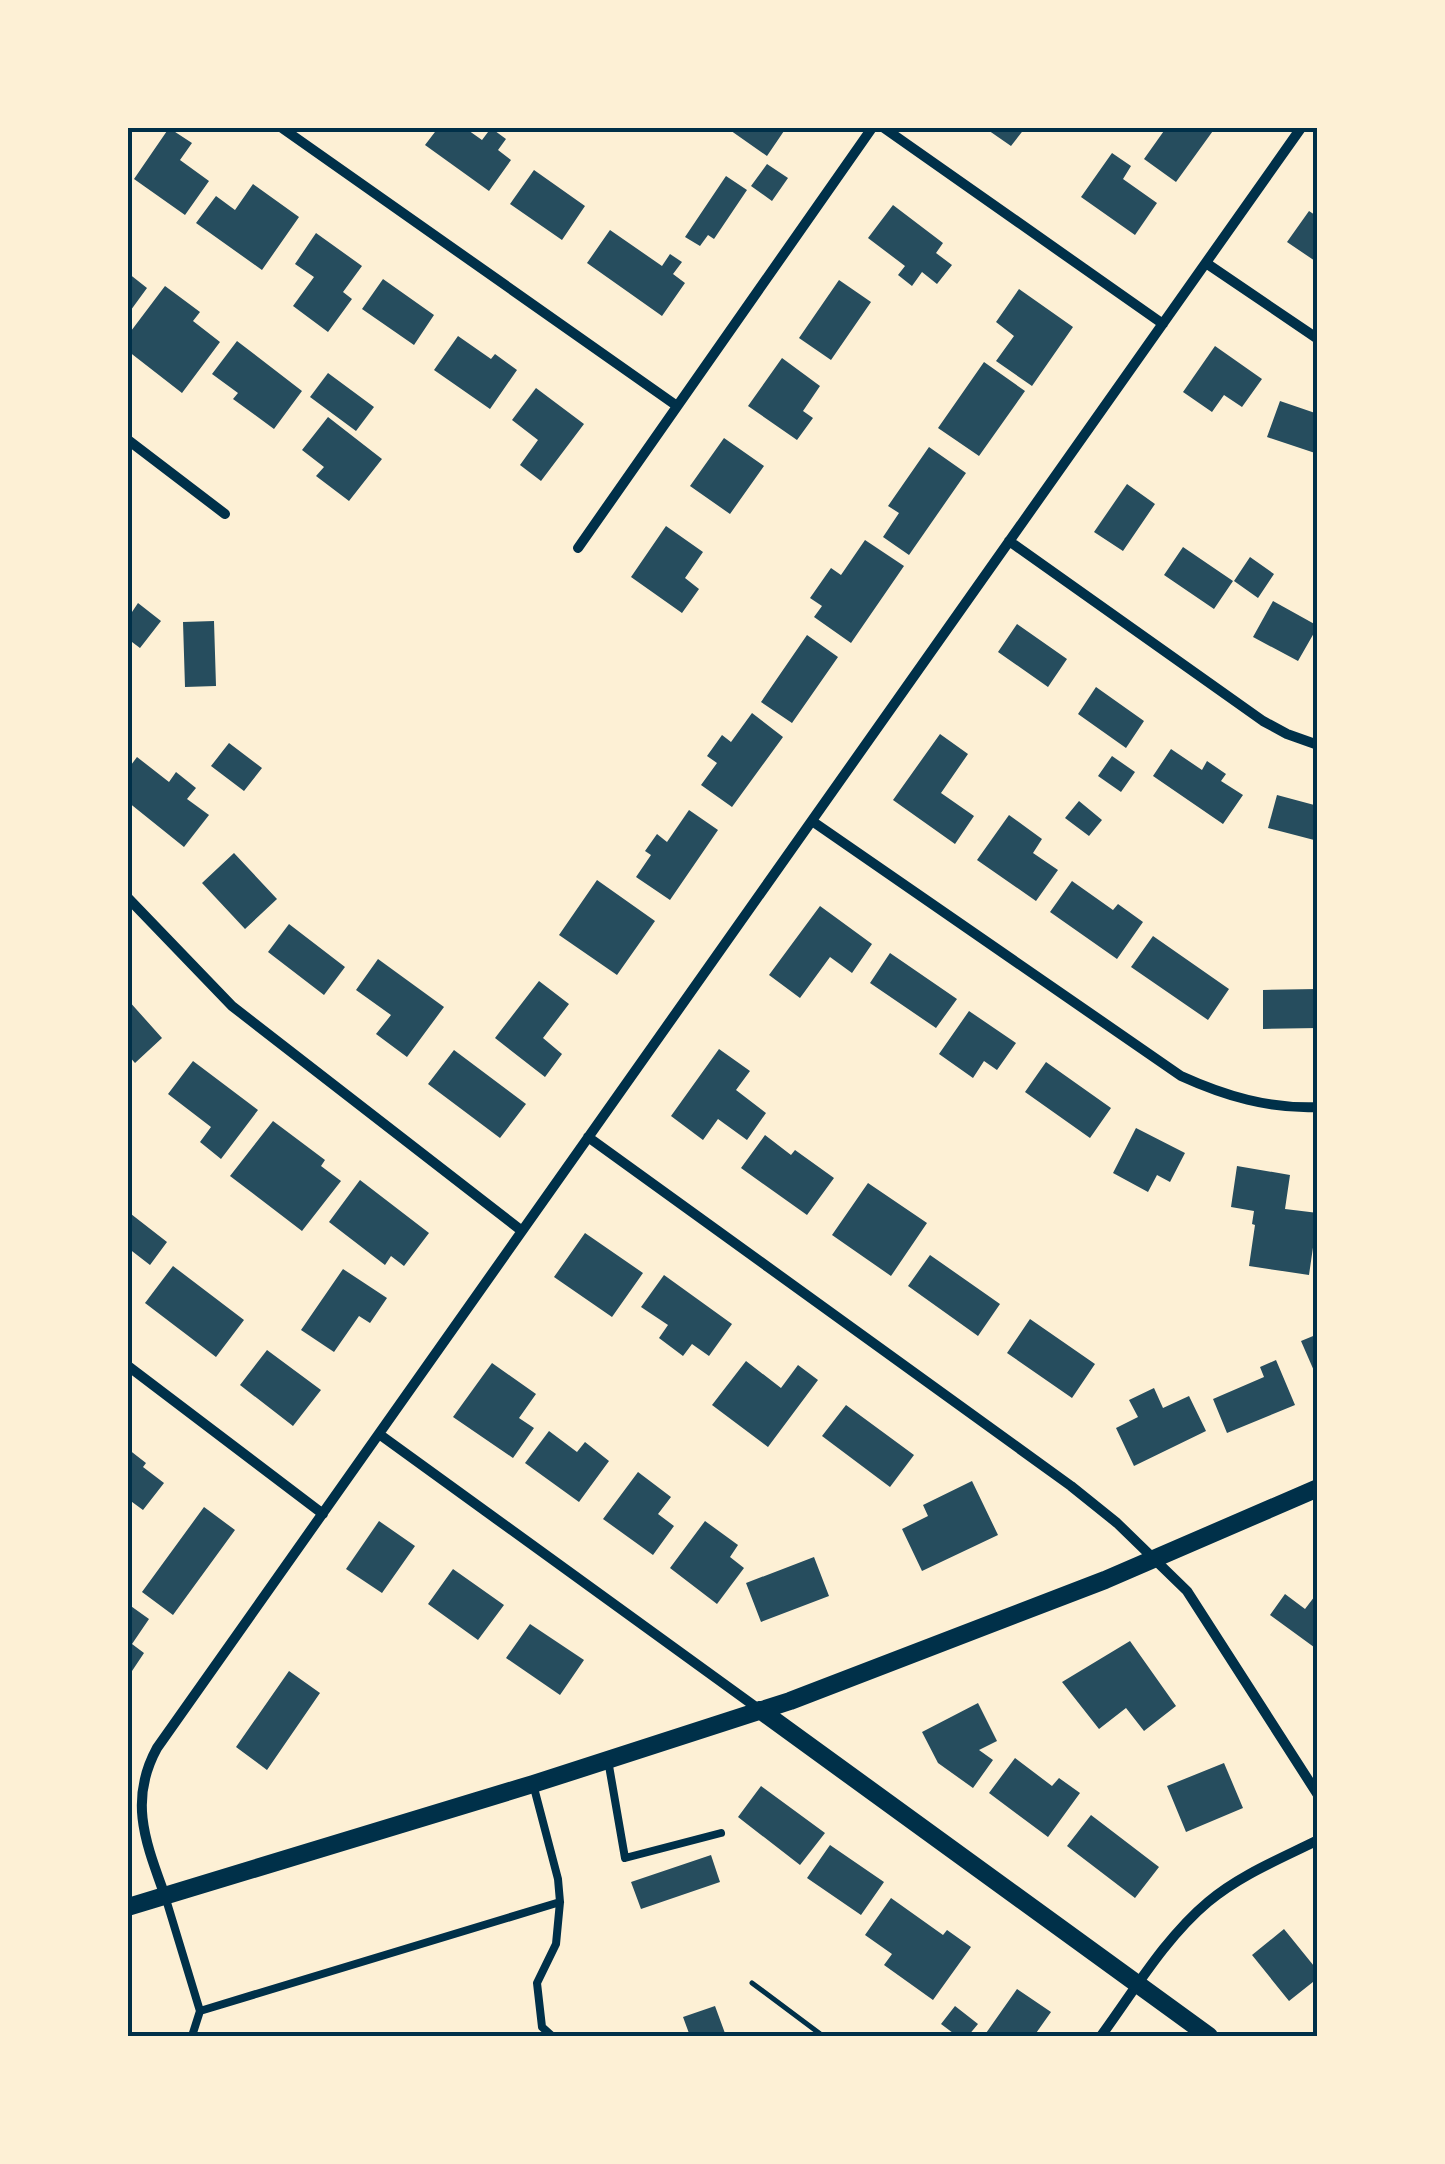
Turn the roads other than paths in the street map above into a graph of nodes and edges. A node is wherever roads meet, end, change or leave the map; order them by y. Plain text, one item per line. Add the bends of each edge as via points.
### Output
1 (282, 128) edge
2 (872, 128) edge
3 (884, 128) edge
4 (1300, 128) edge
5 (1206, 263) junction
6 (1163, 324) junction
7 (1318, 339) edge
8 (677, 406) junction
9 (128, 440) edge
10 (225, 514) dead end
11 (1009, 542) junction
12 (578, 548) dead end
13 (1318, 744) edge
14 (812, 821) junction
15 (128, 898) edge
16 (1318, 1107) edge
17 (588, 1138) junction
18 (522, 1231) junction
19 (128, 1366) edge
20 (379, 1434) junction
21 (1318, 1488) edge
22 (323, 1514) junction
23 (1156, 1559) junction
24 (760, 1710) junction
25 (608, 1760) junction
26 (533, 1784) junction
27 (1318, 1795) edge
28 (721, 1833) dead end
29 (1318, 1840) edge
30 (165, 1896) junction
31 (560, 1902) junction
32 (128, 1907) edge
33 (1139, 1985) junction
34 (200, 2010) junction
35 (192, 2036) edge
36 (552, 2036) edge
37 (1101, 2036) edge
38 (1209, 2036) edge

1 - 8 street
2 - 8 street
3 - 6 street
4 - 5 street
5 - 6 street
5 - 7 street
6 - 11 street
8 - 12 street
9 - 10 street
11 - 13 street via 1263,721
11 - 14 street
14 - 16 street via 1180,1076 1247,1101
14 - 17 street
15 - 18 street via 232,1006
17 - 18 street
17 - 23 street via 1071,1486
18 - 20 street
19 - 22 street
20 - 22 street
20 - 24 street
21 - 23 street
22 - 30 street via 146,1769 141,1814
23 - 24 street
23 - 27 street via 1187,1591
24 - 25 street
24 - 33 street
25 - 26 street
25 - 28 lane via 626,1858
26 - 30 street
26 - 31 lane
29 - 33 street via 1208,1902
30 - 32 street
30 - 34 lane
31 - 34 lane
31 - 36 lane via 556,1944 537,1983 542,2027
33 - 37 street
33 - 38 street
34 - 35 lane

